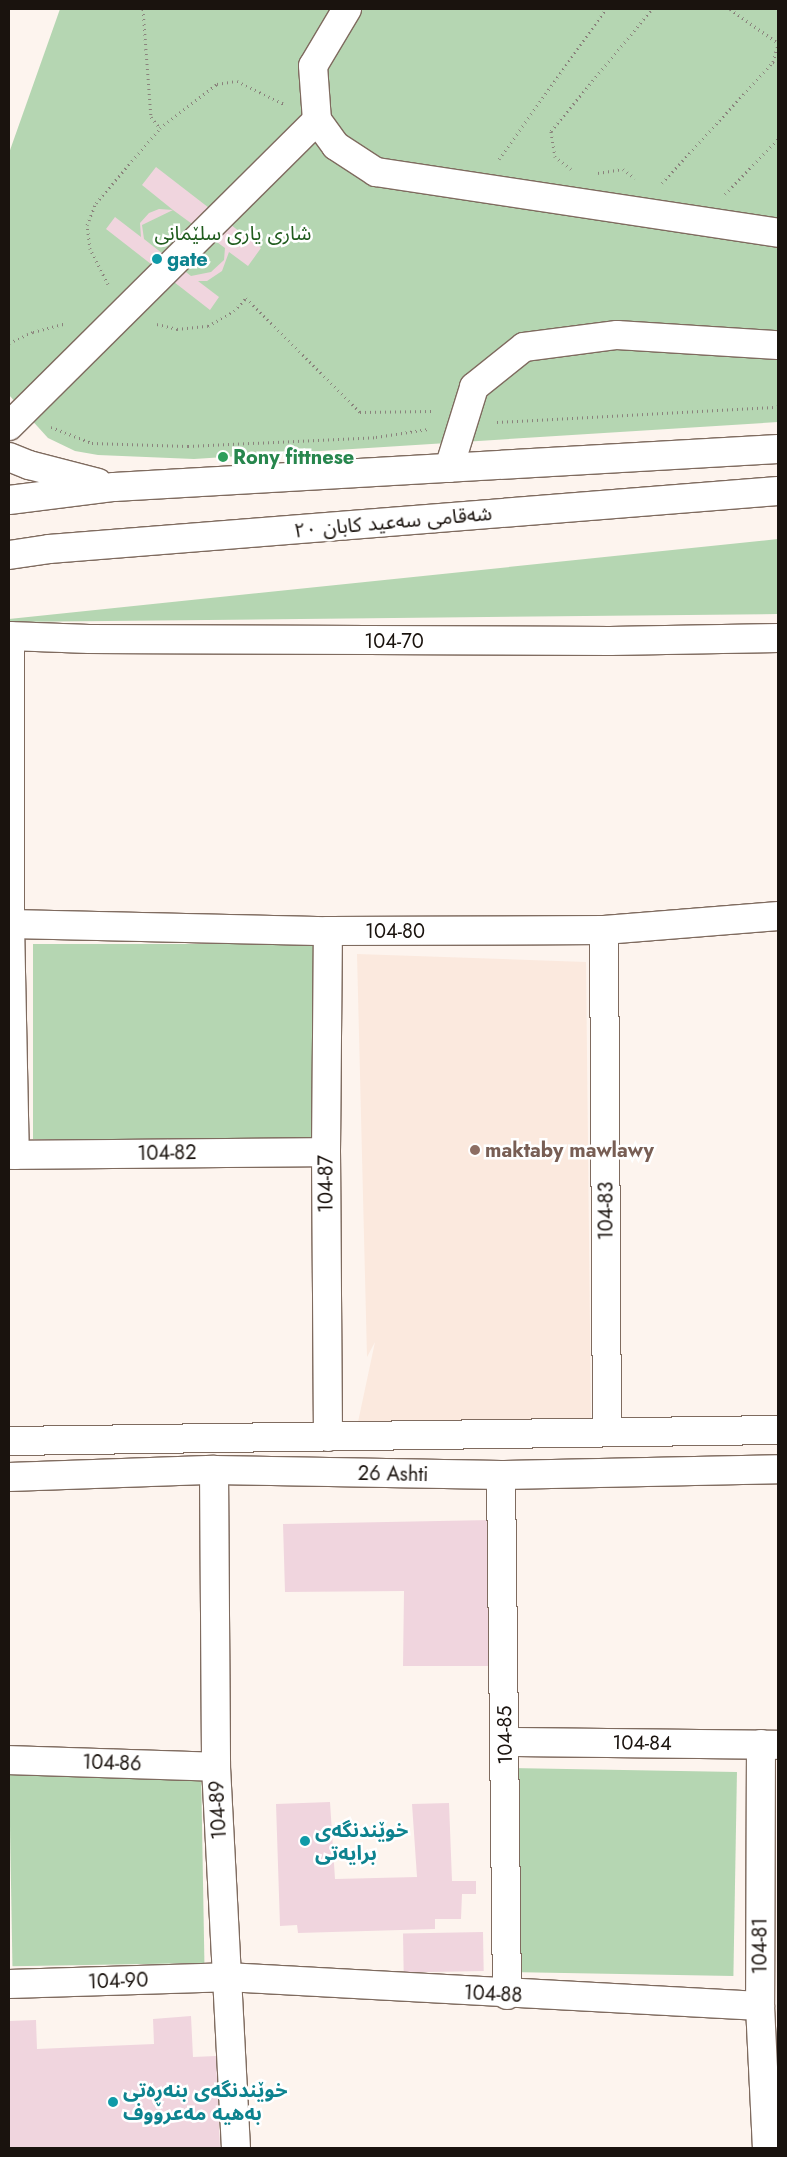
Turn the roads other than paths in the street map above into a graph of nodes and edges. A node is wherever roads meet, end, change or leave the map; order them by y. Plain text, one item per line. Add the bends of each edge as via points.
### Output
1 (347, 9) edge
2 (317, 120) junction
3 (778, 233) edge
4 (778, 345) edge
5 (18, 417) edge
6 (778, 449) edge
7 (9, 457) edge
8 (449, 468) junction
9 (114, 487) junction
10 (778, 492) edge
11 (9, 500) edge
12 (49, 549) junction
13 (9, 555) edge
14 (9, 566) edge
15 (10, 636) edge
16 (778, 638) edge
17 (778, 916) edge
18 (10, 924) junction
19 (604, 930) junction
20 (328, 931) junction
21 (326, 1152) junction
22 (12, 1155) edge
23 (778, 1430) edge
24 (606, 1432) junction
25 (328, 1436) junction
26 (9, 1442) edge
27 (778, 1469) edge
28 (214, 1470) junction
29 (501, 1476) junction
30 (9, 1477) edge
31 (506, 1742) junction
32 (769, 1745) edge
33 (9, 1760) edge
34 (216, 1766) junction
35 (226, 1977) junction
36 (9, 1984) edge
37 (507, 1995) junction
38 (760, 2006) junction
39 (236, 2148) edge
40 (767, 2148) edge

1 - 2 street via 313,66
2 - 3 street via 336,146 376,172 479,188 645,202 698,221
2 - 5 street
4 - 8 street via 617,335 524,348 474,387
6 - 8 street
7 - 9 street via 36,468
8 - 9 street
9 - 11 street
10 - 12 street, شەقامی سەعید کابان ٢٠
12 - 13 street, شەقامی سەعید کابان ٢٠
12 - 14 street
15 - 16 street, 104-70 via 610,642
15 - 18 street
17 - 19 street, 104-80
18 - 20 street, 104-80
18 - 22 street
19 - 20 street, 104-80
19 - 24 street, 104-83
20 - 21 street, 104-87
21 - 22 street, 104-82
21 - 25 street, 104-87
23 - 24 street, 26 Ashti
24 - 25 street, 26 Ashti
25 - 26 street, 26 Ashti
27 - 29 street, 26 Ashti
28 - 29 street, 26 Ashti
28 - 30 street, 26 Ashti
28 - 34 street, 104-89
29 - 31 street, 104-85
31 - 32 street, 104-84
31 - 37 street, 104-85
32 - 38 street, 104-81
33 - 34 street, 104-86
34 - 35 street, 104-89
35 - 36 street, 104-90
35 - 37 street, 104-88
35 - 39 street, 104-89
37 - 38 street, 104-88
38 - 40 street, 104-81

